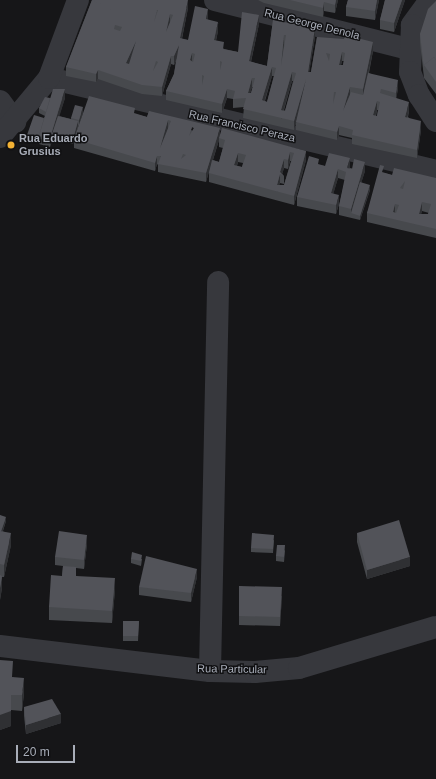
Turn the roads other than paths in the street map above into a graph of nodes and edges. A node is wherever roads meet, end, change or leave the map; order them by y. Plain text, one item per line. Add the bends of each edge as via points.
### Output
1 (78, 0) edge
2 (215, 0) edge
3 (430, 0) edge
4 (409, 49) junction
5 (49, 78) junction
6 (0, 101) edge
7 (436, 121) edge
8 (16, 122) junction
9 (0, 137) edge
10 (436, 171) edge
11 (218, 282) dead end
12 (436, 627) edge
13 (0, 646) edge
14 (210, 671) junction

1 - 5 street
2 - 4 street, Rua George Denola
3 - 4 street via 412,25
4 - 7 street via 413,78
5 - 8 street
5 - 10 street, Rua Francisco Peraza
6 - 8 street
8 - 9 street
11 - 14 street
12 - 14 street, Rua Particular via 299,668
13 - 14 street, Rua Particular

